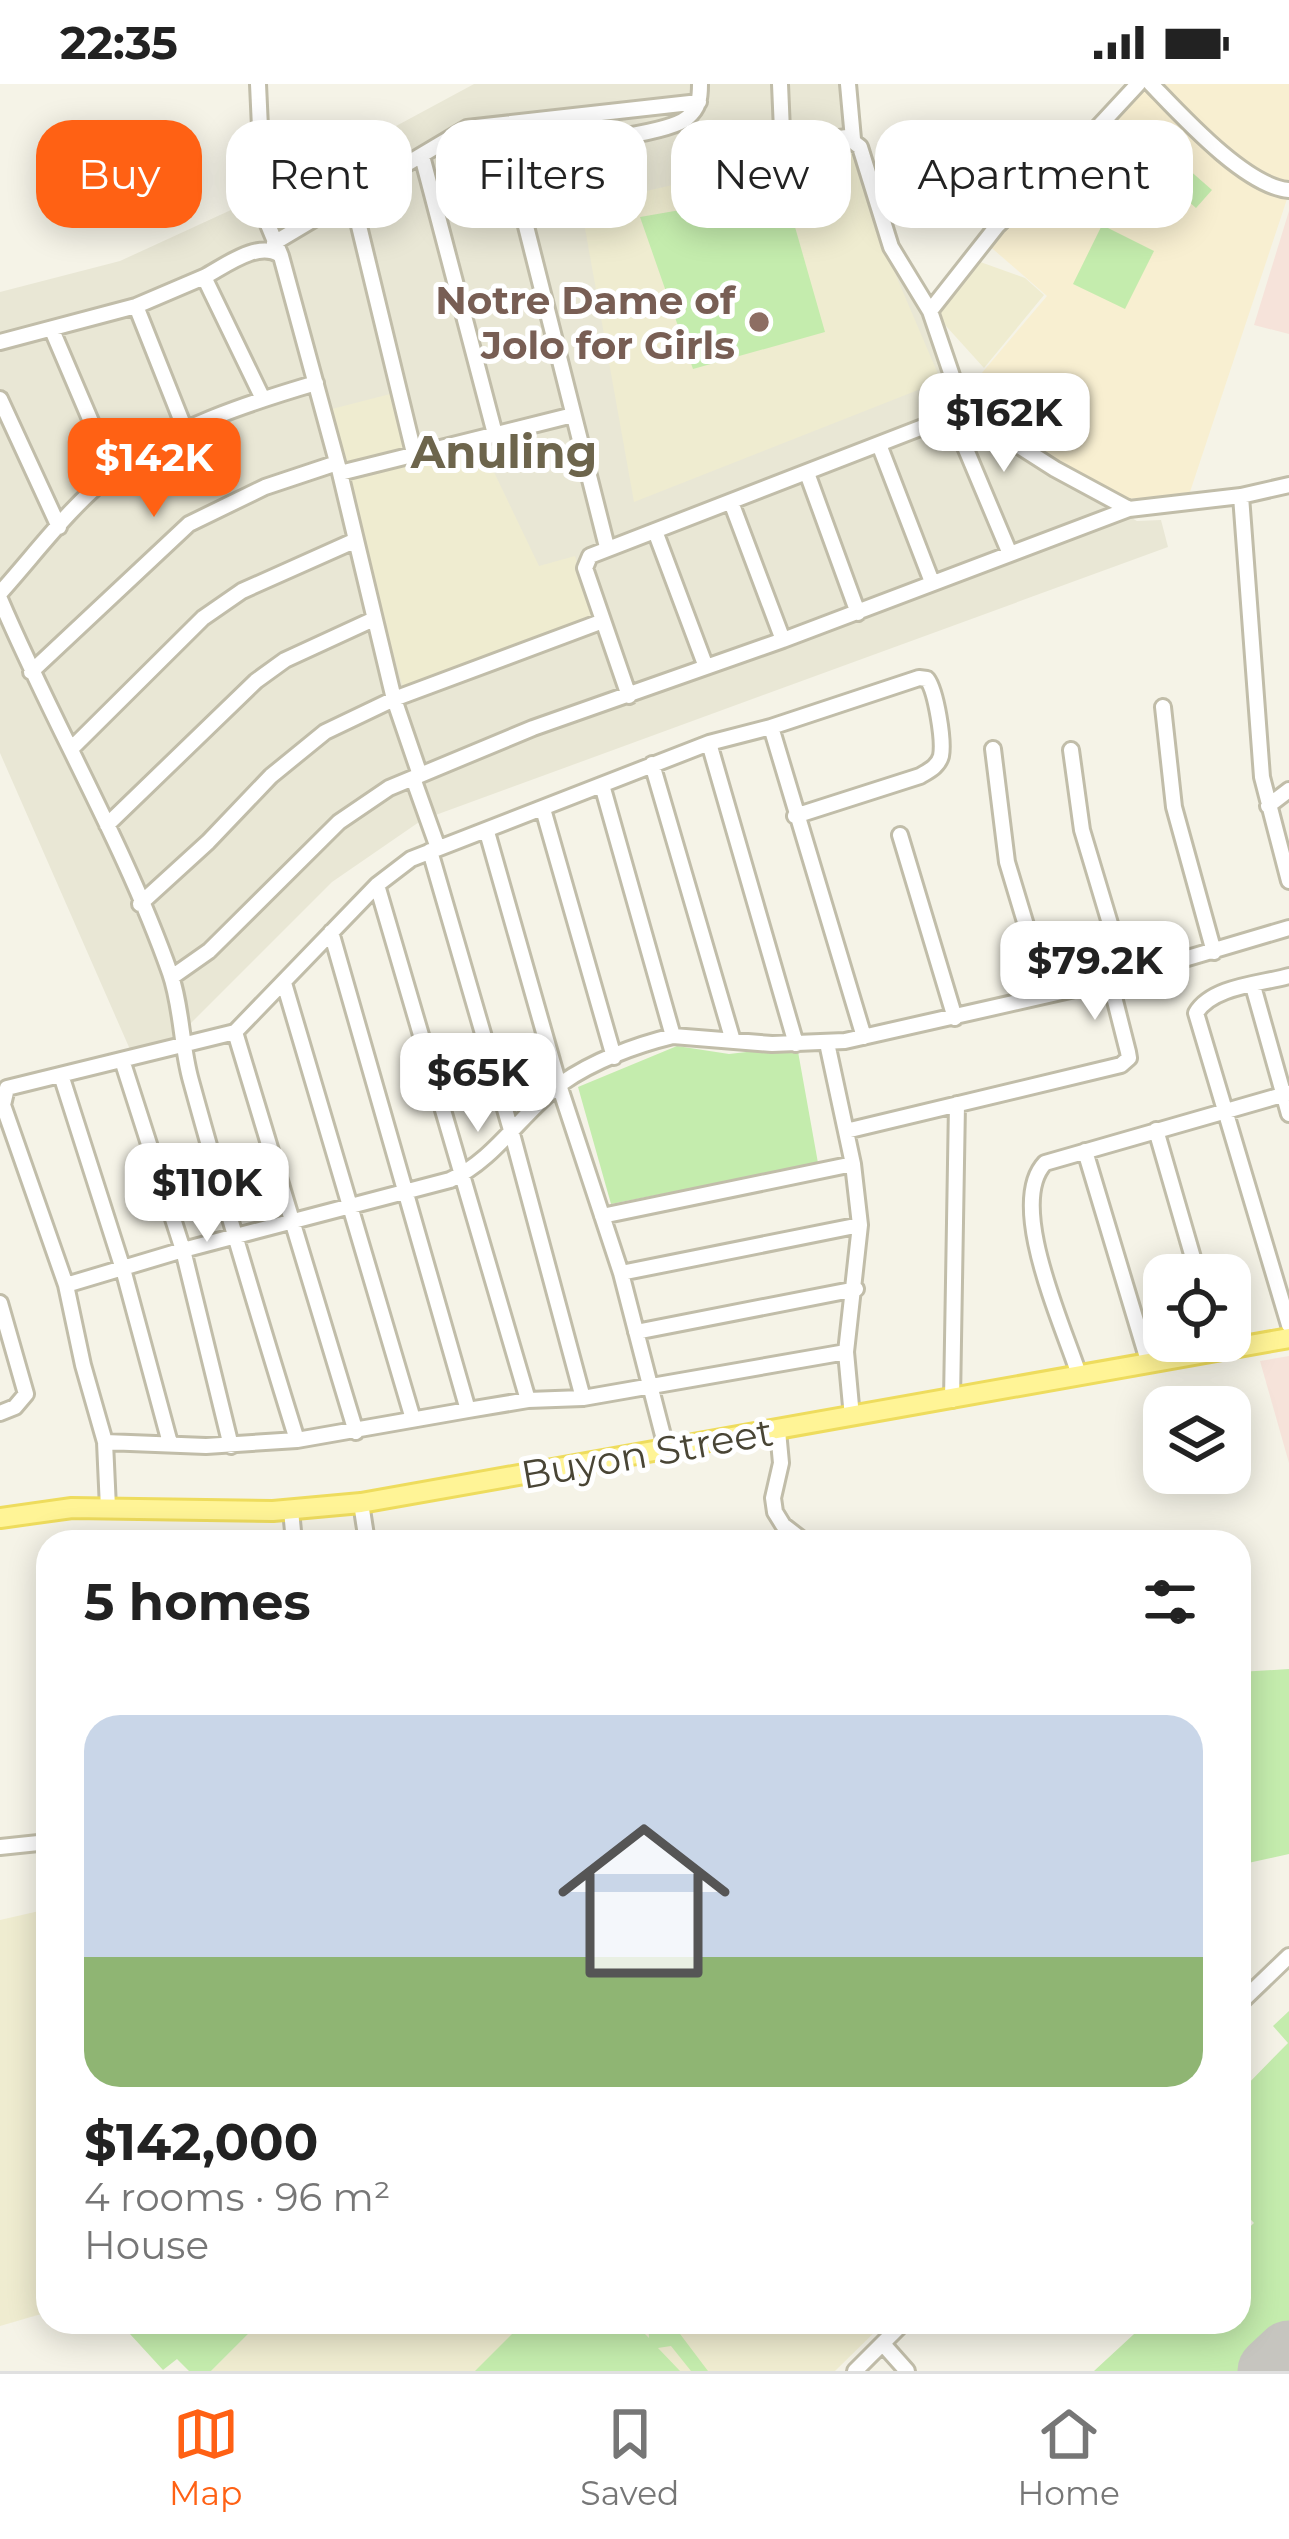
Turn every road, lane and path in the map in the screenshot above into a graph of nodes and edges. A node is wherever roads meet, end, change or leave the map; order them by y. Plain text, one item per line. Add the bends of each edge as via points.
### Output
1 (259, 84) edge
2 (700, 84) edge
3 (780, 84) edge
4 (848, 84) edge
5 (1138, 84) edge
6 (1151, 84) edge
7 (699, 102) junction
8 (853, 139) junction
9 (422, 156) junction
10 (412, 162) edge
11 (1289, 190) edge
12 (307, 228) edge
13 (360, 228) edge
14 (277, 249) junction
15 (204, 277) junction
16 (136, 306) junction
17 (930, 311) junction
18 (52, 330) junction
19 (0, 341) edge
20 (316, 382) junction
21 (0, 399) edge
22 (262, 399) junction
23 (958, 414) junction
24 (573, 415) junction
25 (186, 432) junction
26 (495, 434) junction
27 (880, 447) junction
28 (414, 453) junction
29 (338, 468) junction
30 (113, 473) junction
31 (807, 473) junction
32 (1289, 485) edge
33 (1241, 496) junction
34 (731, 502) junction
35 (1129, 509) junction
36 (59, 527) junction
37 (655, 531) junction
38 (354, 541) junction
39 (607, 548) junction
40 (1010, 554) junction
41 (932, 582) junction
42 (0, 596) edge
43 (858, 613) junction
44 (374, 619) junction
45 (603, 621) junction
46 (783, 640) junction
47 (706, 667) junction
48 (31, 672) junction
49 (629, 696) junction
50 (394, 699) junction
51 (1163, 707) dead end
52 (771, 728) junction
53 (709, 743) junction
54 (70, 749) junction
55 (993, 749) dead end
56 (1072, 750) dead end
57 (652, 764) junction
58 (416, 776) junction
59 (602, 785) junction
60 (1289, 790) edge
61 (1268, 806) junction
62 (542, 809) junction
63 (795, 816) junction
64 (107, 825) junction
65 (487, 832) junction
66 (900, 835) dead end
67 (434, 849) junction
68 (1289, 881) edge
69 (377, 885) junction
70 (140, 904) junction
71 (1289, 928) edge
72 (332, 932) junction
73 (1214, 952) junction
74 (1289, 976) edge
75 (172, 977) junction
76 (1126, 977) junction
77 (1110, 981) junction
78 (284, 983) junction
79 (1252, 986) junction
80 (1046, 995) junction
81 (955, 1018) junction
82 (235, 1032) junction
83 (673, 1036) junction
84 (864, 1037) junction
85 (733, 1041) junction
86 (827, 1043) junction
87 (796, 1044) junction
88 (182, 1048) junction
89 (614, 1057) junction
90 (122, 1060) junction
91 (61, 1075) junction
92 (560, 1085) junction
93 (1286, 1093) edge
94 (957, 1104) junction
95 (1224, 1111) junction
96 (1289, 1114) edge
97 (511, 1130) junction
98 (1156, 1130) junction
99 (847, 1131) junction
100 (1085, 1151) junction
101 (853, 1164) junction
102 (464, 1174) junction
103 (404, 1192) junction
104 (347, 1207) junction
105 (602, 1216) junction
106 (291, 1223) junction
107 (860, 1225) junction
108 (235, 1239) junction
109 (183, 1250) junction
110 (1192, 1254) edge
111 (123, 1269) junction
112 (621, 1273) junction
113 (66, 1286) junction
114 (856, 1289) junction
115 (0, 1303) edge
116 (1289, 1325) edge
117 (636, 1332) junction
118 (1289, 1338) edge
119 (6, 1341) edge
120 (1251, 1342) edge
121 (846, 1352) junction
122 (1157, 1362) edge
123 (1149, 1364) junction
124 (1079, 1375) junction
125 (651, 1385) junction
126 (583, 1398) junction
127 (528, 1400) junction
128 (952, 1400) junction
129 (468, 1410) junction
130 (0, 1413) edge
131 (852, 1417) junction
132 (413, 1420) junction
133 (778, 1431) junction
134 (356, 1432) junction
135 (297, 1440) junction
136 (105, 1442) junction
137 (170, 1443) junction
138 (231, 1446) junction
139 (666, 1447) junction
140 (361, 1503) junction
141 (108, 1508) junction
142 (291, 1510) junction
143 (0, 1518) edge
144 (293, 1530) edge
145 (365, 1530) edge
146 (789, 1530) edge
147 (36, 1843) edge
148 (0, 1847) edge
149 (1286, 1966) edge
150 (1251, 1994) edge
151 (893, 2334) edge
152 (883, 2344) junction
153 (855, 2371) edge
154 (907, 2371) edge

1 - 14 street via 264,215
2 - 7 street
3 - 8 street via 786,140
4 - 8 street
5 - 17 street via 997,226
6 - 11 street via 1236,163
7 - 9 street via 466,128
7 - 24 street via 669,127 507,151
8 - 17 street via 891,247
9 - 10 street
9 - 26 street
12 - 14 street
13 - 28 street
14 - 15 street
14 - 20 street
15 - 16 street
15 - 22 street
16 - 18 street
16 - 25 street
17 - 23 street
18 - 19 street
18 - 30 street
20 - 22 street
20 - 29 street
21 - 36 street
22 - 25 street
23 - 27 street
23 - 35 street
23 - 40 street
24 - 26 street
24 - 39 street
25 - 30 street
26 - 28 street
27 - 31 street
27 - 41 street
28 - 29 street
29 - 38 street
29 - 48 street via 265,487 189,524
30 - 36 street
31 - 34 street
31 - 43 street
32 - 33 street
33 - 35 street
33 - 61 street
34 - 37 street
34 - 46 street
35 - 40 street
36 - 42 street
37 - 39 street
37 - 47 street
38 - 44 street
38 - 54 street via 226,601
39 - 45 street via 584,566
40 - 41 street
41 - 43 street
42 - 48 street
43 - 46 street
44 - 50 street
44 - 64 street via 256,681
45 - 49 street
45 - 50 street
46 - 47 street
47 - 49 street
48 - 54 street
49 - 58 street
50 - 58 street
50 - 70 street via 290,759
51 - 73 street via 1174,807
52 - 53 street
52 - 63 street
52 - 63 street via 919,678 934,690 941,752 932,769
53 - 57 street
53 - 87 street
54 - 64 street
55 - 80 street via 1007,862
56 - 76 street via 1082,830
57 - 59 street
57 - 85 street
58 - 67 street
58 - 75 street via 356,808
59 - 62 street
59 - 83 street
60 - 61 street
61 - 68 street
62 - 65 street
62 - 89 street
63 - 84 street
64 - 70 street
65 - 67 street
65 - 92 street
66 - 81 street
67 - 69 street
67 - 97 street
69 - 72 street
69 - 102 street
70 - 75 street
71 - 73 street
72 - 78 street
72 - 103 street
73 - 76 street
74 - 79 street
75 - 88 street
76 - 77 street
77 - 80 street
77 - 94 street via 1125,1062
78 - 82 street
78 - 104 street
79 - 93 street
79 - 95 street via 1216,995 1196,1013
80 - 81 street
81 - 84 street
82 - 88 street
82 - 106 street
83 - 85 street
83 - 89 street
84 - 86 street
85 - 87 street
86 - 87 street
86 - 99 street
88 - 90 street
88 - 108 street
89 - 92 street
90 - 91 street
90 - 109 street
91 - 111 street
91 - 113 street via 10,1087 3,1099
92 - 97 street
92 - 105 street
93 - 95 street
93 - 96 street
94 - 99 street
94 - 128 street
95 - 98 street
95 - 116 street
97 - 102 street
97 - 126 street
98 - 100 street
98 - 110 street
99 - 101 street
100 - 123 street
100 - 124 street via 1046,1163 1035,1178 1033,1206 1042,1267
101 - 105 street
101 - 107 street
102 - 103 street
102 - 127 street
103 - 104 street
103 - 129 street
104 - 106 street
104 - 132 street
105 - 112 street
106 - 108 street
106 - 134 street
107 - 112 street
107 - 114 street
108 - 109 street
108 - 135 street
109 - 111 street
109 - 138 street
111 - 113 street
111 - 137 street
112 - 117 street
113 - 136 street
114 - 117 street
114 - 121 street
115 - 119 street
117 - 125 street
118 - 120 main road, Buyon Street
119 - 130 street via 26,1394
121 - 125 street
121 - 131 street
122 - 123 main road, Buyon Street
123 - 124 main road, Buyon Street
124 - 128 main road, Buyon Street
125 - 126 street
125 - 139 street
126 - 127 street
127 - 129 street
128 - 131 main road, Buyon Street
129 - 132 street
131 - 133 main road, Buyon Street
132 - 134 street
133 - 139 main road, Buyon Street
133 - 146 street via 773,1498
134 - 135 street
135 - 138 street
136 - 137 street
136 - 141 street
137 - 138 street
139 - 140 main road, Buyon Street
140 - 142 main road, Buyon Street
140 - 145 street
141 - 142 main road, Buyon Street
141 - 143 main road, Buyon Street
142 - 144 street
147 - 148 street
149 - 150 street
151 - 152 street
152 - 153 street
152 - 154 street

